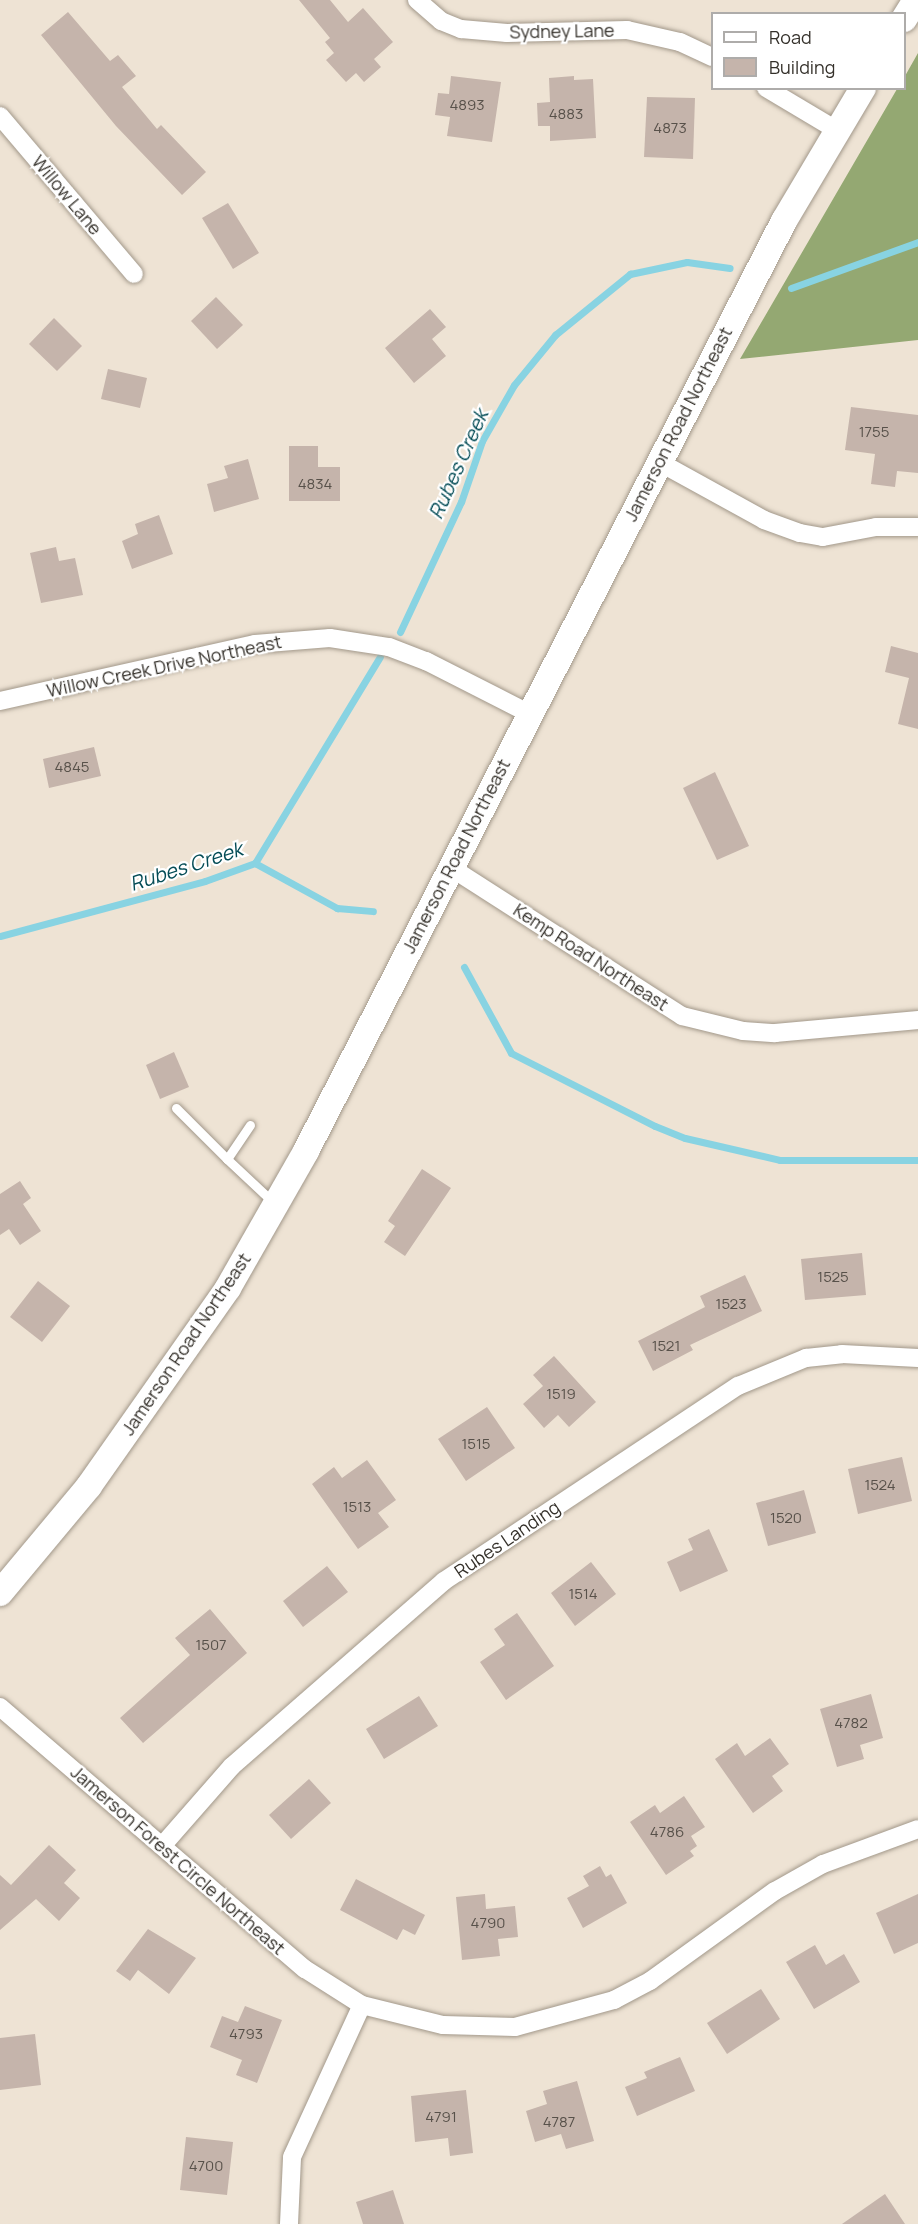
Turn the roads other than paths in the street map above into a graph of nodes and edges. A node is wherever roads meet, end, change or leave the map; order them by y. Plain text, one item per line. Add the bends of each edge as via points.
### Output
1 (417, 0) edge
2 (916, 0) edge
3 (906, 16) edge
4 (711, 57) edge
5 (769, 90) edge
6 (862, 90) edge
7 (0, 116) edge
8 (838, 131) junction
9 (134, 274) dead end
10 (659, 462) junction
11 (918, 527) edge
12 (0, 701) edge
13 (528, 713) junction
14 (450, 867) junction
15 (918, 1020) edge
16 (176, 1108) dead end
17 (250, 1125) dead end
18 (227, 1159) junction
19 (276, 1204) junction
20 (918, 1358) edge
21 (0, 1593) edge
22 (0, 1707) edge
23 (918, 1829) edge
24 (162, 1846) junction
25 (362, 2005) junction
26 (289, 2224) edge

1 - 4 street, Sydney Lane via 441,21 461,29 507,33 627,30 680,42
2 - 3 street
5 - 8 street
6 - 8 street, Jamerson Road Northeast
7 - 9 street, Willow Lane
8 - 10 street, Jamerson Road Northeast via 784,221
10 - 11 street via 764,520 800,533 823,537 887,526
10 - 13 street, Jamerson Road Northeast
12 - 13 street, Willow Creek Drive Northeast via 255,644 330,638 389,647 426,661
13 - 14 street, Jamerson Road Northeast
14 - 15 street, Kemp Road Northeast via 682,1016 775,1034
14 - 19 street, Jamerson Road Northeast
16 - 18 lane
17 - 18 lane
18 - 19 lane
19 - 21 street, Jamerson Road Northeast via 228,1288 160,1389
20 - 24 street, Rubes Landing via 842,1354 806,1358 738,1386 444,1581 232,1766
22 - 24 street, Jamerson Forest Circle Northeast
23 - 25 street, Jamerson Forest Circle Northeast via 823,1864 775,1891 650,1981 578,2013 481,2029 404,2018
24 - 25 street, Jamerson Forest Circle Northeast via 305,1969
25 - 26 street via 292,2157

